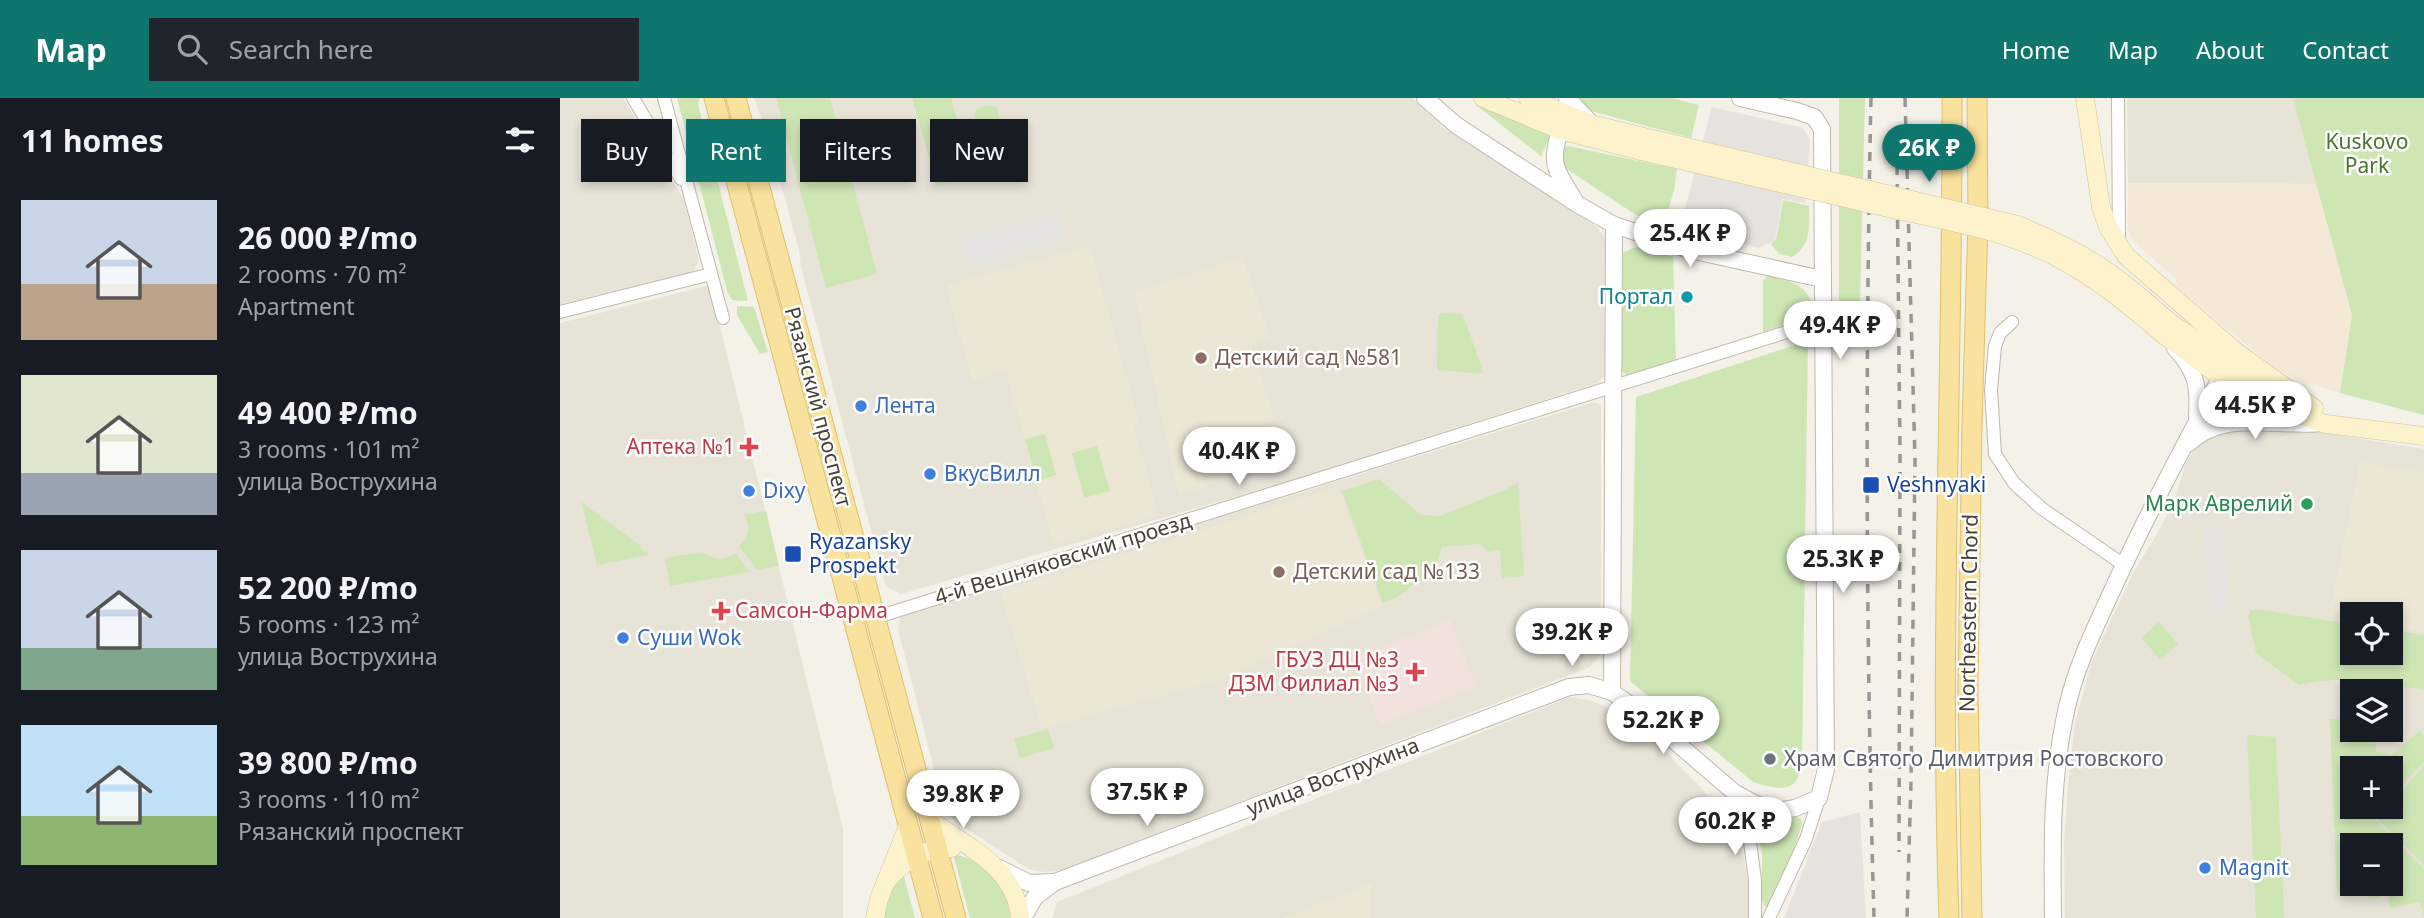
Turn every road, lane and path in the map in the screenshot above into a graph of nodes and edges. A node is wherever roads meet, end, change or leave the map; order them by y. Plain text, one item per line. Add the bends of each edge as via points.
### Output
1 (633, 98) edge
2 (664, 98) edge
3 (714, 98) edge
4 (736, 98) edge
5 (1425, 98) edge
6 (1483, 98) edge
7 (1528, 98) edge
8 (1567, 98) edge
9 (1740, 98) edge
10 (1952, 98) edge
11 (1977, 98) edge
12 (2085, 98) edge
13 (2118, 98) edge
14 (667, 112) junction
15 (646, 119) joint
16 (1591, 124) junction
17 (1560, 130) junction
18 (1643, 144) junction
19 (672, 165) edge
20 (691, 198) junction
21 (1577, 204) junction
22 (1614, 225) junction
23 (2119, 246) junction
24 (711, 274) junction
25 (1822, 279) junction
26 (560, 312) edge
27 (723, 318) dead end
28 (1822, 321) junction
29 (2012, 322) dead end
30 (2168, 330) junction
31 (2228, 363) junction
32 (1613, 386) junction
33 (2318, 416) junction
34 (2197, 420) junction
35 (2424, 436) edge
36 (2180, 452) junction
37 (2124, 565) junction
38 (874, 618) junction
39 (1612, 692) junction
40 (1735, 793) junction
41 (1819, 798) junction
42 (930, 820) junction
43 (908, 826) junction
44 (938, 849) junction
45 (916, 856) junction
46 (987, 860) junction
47 (1055, 882) junction
48 (885, 883) junction
49 (875, 918) edge
50 (933, 918) edge
51 (956, 918) edge
52 (1021, 918) edge
53 (1755, 918) edge
54 (1769, 918) edge
55 (1949, 918) edge
56 (1972, 918) edge
57 (2053, 918) edge

1 - 15 street
2 - 14 street
3 - 43 main road, Рязанский проспект
4 - 38 main road, Рязанский проспект
5 - 21 street via 1455,124
6 - 17 main road
7 - 16 main road
8 - 16 street
9 - 25 street via 1814,117 1822,129
10 - 55 main road, Northeastern Chord via 1945,721
11 - 56 main road, Northeastern Chord via 1968,660
12 - 23 main road via 2101,207
13 - 23 street
14 - 15 street
14 - 20 street
16 - 18 main road
17 - 18 main road
17 - 21 street via 1554,166
18 - 30 main road, bridge via 2018,225 2091,261 2130,289
19 - 20 street
20 - 24 street
21 - 22 street
22 - 25 street via 1690,250
22 - 32 street
23 - 31 main road
24 - 26 street
24 - 27 street
25 - 28 street
28 - 32 street, 4-й Вешняковский проезд
28 - 41 street via 1826,769
29 - 37 street via 1995,346 1991,390 1994,454 2026,495
30 - 31 main road
30 - 34 street via 2194,373
31 - 33 main road
31 - 33 main road via 2277,408
31 - 34 street
32 - 38 street, 4-й Вешняковский проезд
32 - 39 street
33 - 35 main road
33 - 36 street via 2302,425 2217,425
34 - 36 street
36 - 37 street
37 - 57 street via 2067,705 2054,790
38 - 42 main road, Рязанский проспект
39 - 40 street, улица Вострухина
39 - 47 street, улица Вострухина via 1589,685 1569,687
40 - 41 street, улица Вострухина via 1777,811
40 - 53 street via 1750,842
41 - 54 street via 1806,839
42 - 44 main road, Рязанский проспект
42 - 46 main road
43 - 45 main road, Рязанский проспект
43 - 48 main road
44 - 45 main road
44 - 46 main road via 956,849
44 - 51 main road, Рязанский проспект
45 - 48 main road
45 - 50 main road, Рязанский проспект
46 - 47 street, улица Вострухина via 1028,884
46 - 52 main road via 1008,881
47 - 52 street, улица Вострухина via 1035,897
48 - 49 main road

